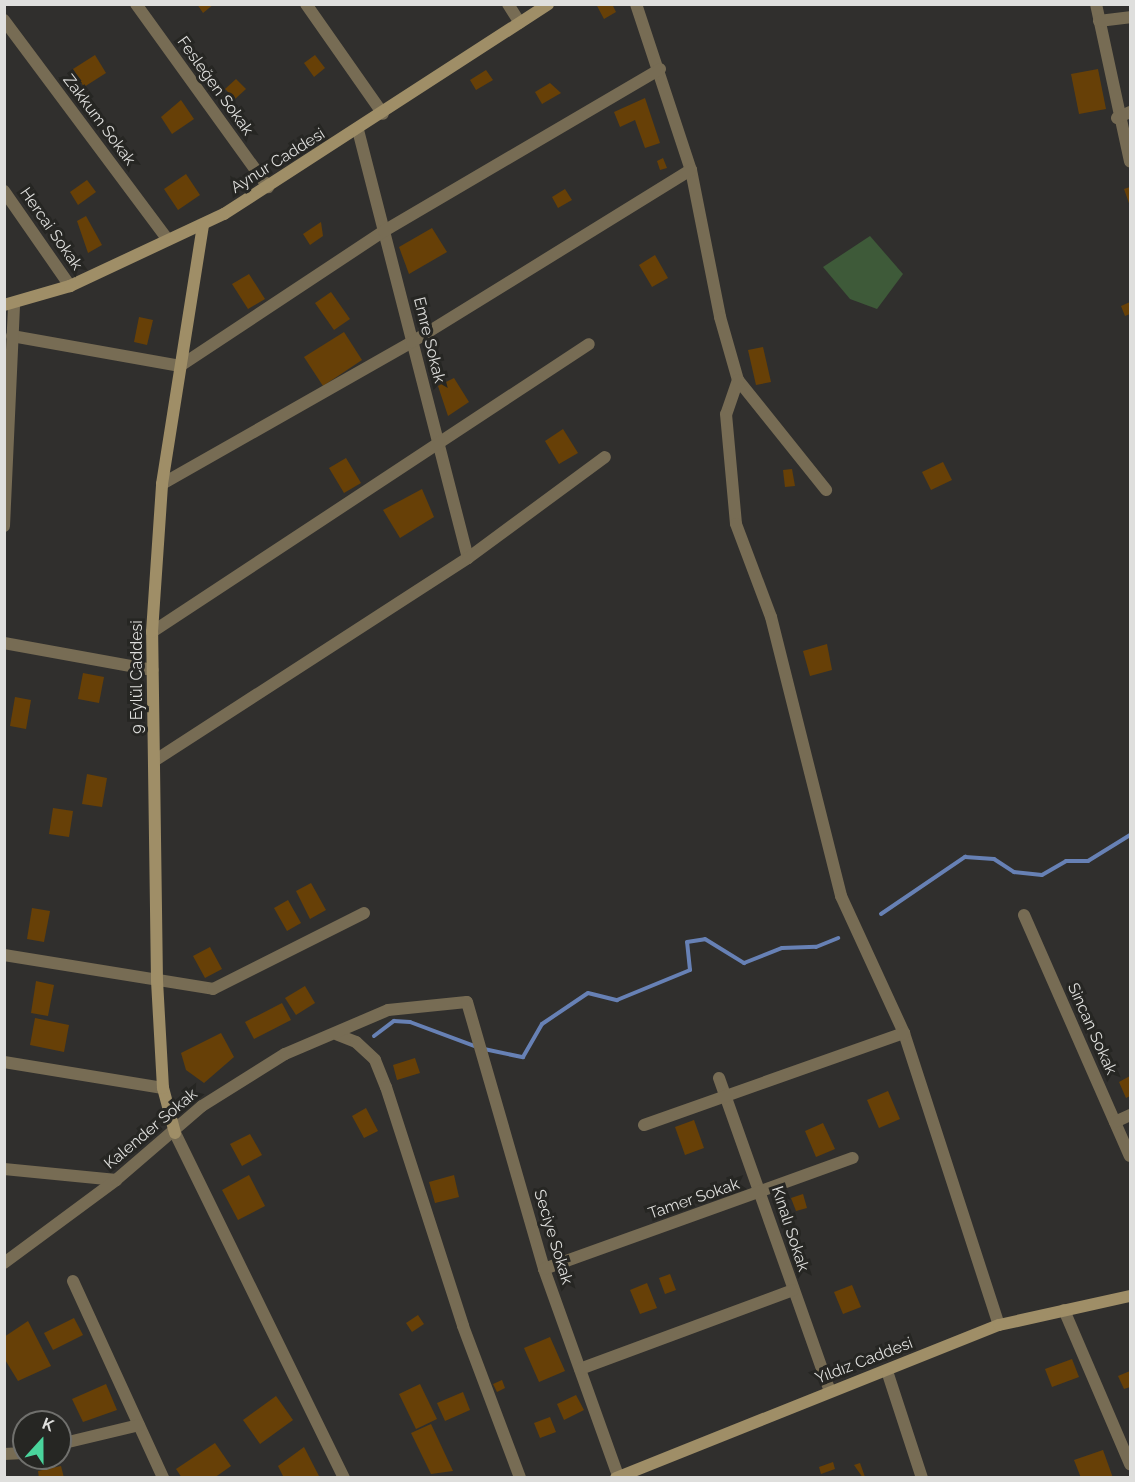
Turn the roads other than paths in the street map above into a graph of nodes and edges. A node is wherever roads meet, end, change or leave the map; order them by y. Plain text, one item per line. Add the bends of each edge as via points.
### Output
1 (136, 4) edge
2 (306, 4) edge
3 (508, 4) edge
4 (548, 4) edge
5 (636, 4) edge
6 (1096, 4) edge
7 (1131, 17) edge
8 (4, 20) edge
9 (1099, 21) junction
10 (520, 23) junction
11 (660, 69) junction
12 (1131, 112) edge
13 (383, 114) junction
14 (1117, 118) junction
15 (358, 130) junction
16 (1131, 161) edge
17 (691, 170) junction
18 (268, 187) junction
19 (4, 191) edge
20 (203, 224) junction
21 (384, 231) junction
22 (168, 240) junction
23 (70, 286) junction
24 (9, 304) edge
25 (12, 336) junction
26 (412, 342) junction
27 (589, 344) dead end
28 (180, 366) junction
29 (738, 380) junction
30 (439, 447) junction
31 (605, 457) dead end
32 (162, 484) junction
33 (826, 490) dead end
34 (4, 526) edge
35 (468, 558) junction
36 (152, 632) junction
37 (4, 644) edge
38 (153, 670) junction
39 (154, 761) junction
40 (364, 913) dead end
41 (1024, 915) dead end
42 (4, 954) edge
43 (157, 981) junction
44 (466, 1002) joint
45 (904, 1033) junction
46 (338, 1035) junction
47 (4, 1062) edge
48 (719, 1078) dead end
49 (163, 1088) junction
50 (725, 1096) junction
51 (1131, 1115) edge
52 (1115, 1122) junction
53 (644, 1125) dead end
54 (175, 1132) junction
55 (1131, 1156) edge
56 (853, 1158) dead end
57 (4, 1169) edge
58 (116, 1180) junction
59 (761, 1193) junction
60 (4, 1263) edge
61 (544, 1269) junction
62 (73, 1281) dead end
63 (793, 1290) junction
64 (1131, 1296) edge
65 (1064, 1310) junction
66 (999, 1325) junction
67 (580, 1369) junction
68 (887, 1371) junction
69 (830, 1391) junction
70 (139, 1425) junction
71 (72, 1441) edge
72 (1131, 1464) edge
73 (618, 1477) edge
74 (164, 1478) edge
75 (345, 1478) edge
76 (520, 1478) edge
77 (922, 1478) edge

1 - 18 street, Fesleğen Sokak
2 - 13 street
3 - 10 street
4 - 10 street, Aynur Caddesi
5 - 11 street
6 - 9 street
7 - 9 street
8 - 22 street, Zakkum Sokak
9 - 14 street
10 - 13 street, Aynur Caddesi
11 - 17 street
11 - 21 street
12 - 14 street
13 - 15 street, Aynur Caddesi
14 - 16 street
15 - 18 street, Aynur Caddesi
15 - 21 street, Emre Sokak
17 - 26 street
17 - 29 street via 720,317
18 - 20 street, Aynur Caddesi
19 - 23 street, Hercai Sokak
20 - 22 street, Aynur Caddesi
20 - 28 street, 9 Eylül Caddesi
21 - 26 street, Emre Sokak
21 - 28 street
22 - 23 street, Aynur Caddesi
23 - 24 street, Aynur Caddesi
24 - 25 street
25 - 28 street
25 - 34 street
26 - 30 street, Emre Sokak
26 - 32 street
27 - 30 street
28 - 32 street, 9 Eylül Caddesi
29 - 33 street
29 - 45 street via 726,414 736,524 771,617 841,896
30 - 35 street, Emre Sokak
30 - 36 street
31 - 35 street
32 - 36 street, 9 Eylül Caddesi
35 - 39 street
36 - 38 street, 9 Eylül Caddesi
37 - 38 street
38 - 39 street, 9 Eylül Caddesi
39 - 43 street, 9 Eylül Caddesi
40 - 43 street via 213,989
41 - 52 street, Sincan Sokak
42 - 43 street
43 - 49 street, 9 Eylül Caddesi
44 - 46 street, Kalender Sokak via 388,1010
44 - 61 street, Seciye Sokak
45 - 50 street
45 - 66 street
46 - 54 street, Kalender Sokak via 285,1054 202,1106
46 - 76 street via 356,1042 375,1060 387,1087 459,1315
47 - 49 street
48 - 50 street, Kınalı Sokak
49 - 54 street, 9 Eylül Caddesi
50 - 53 street
50 - 59 street, Kınalı Sokak
51 - 52 street
52 - 55 street, Sincan Sokak
54 - 58 street, Kalender Sokak
54 - 75 street
56 - 59 street, Tamer Sokak
57 - 58 street
58 - 60 street, Kalender Sokak
59 - 61 street, Tamer Sokak
59 - 63 street, Kınalı Sokak
61 - 67 street, Seciye Sokak
62 - 70 street
63 - 67 street
63 - 69 street, Kınalı Sokak
64 - 65 street, Yıldız Caddesi
65 - 66 street, Yıldız Caddesi
65 - 72 street
66 - 68 street, Yıldız Caddesi
67 - 73 street, Seciye Sokak
68 - 69 street, Yıldız Caddesi
68 - 77 street
69 - 73 street, Yıldız Caddesi
70 - 71 street
70 - 74 street

